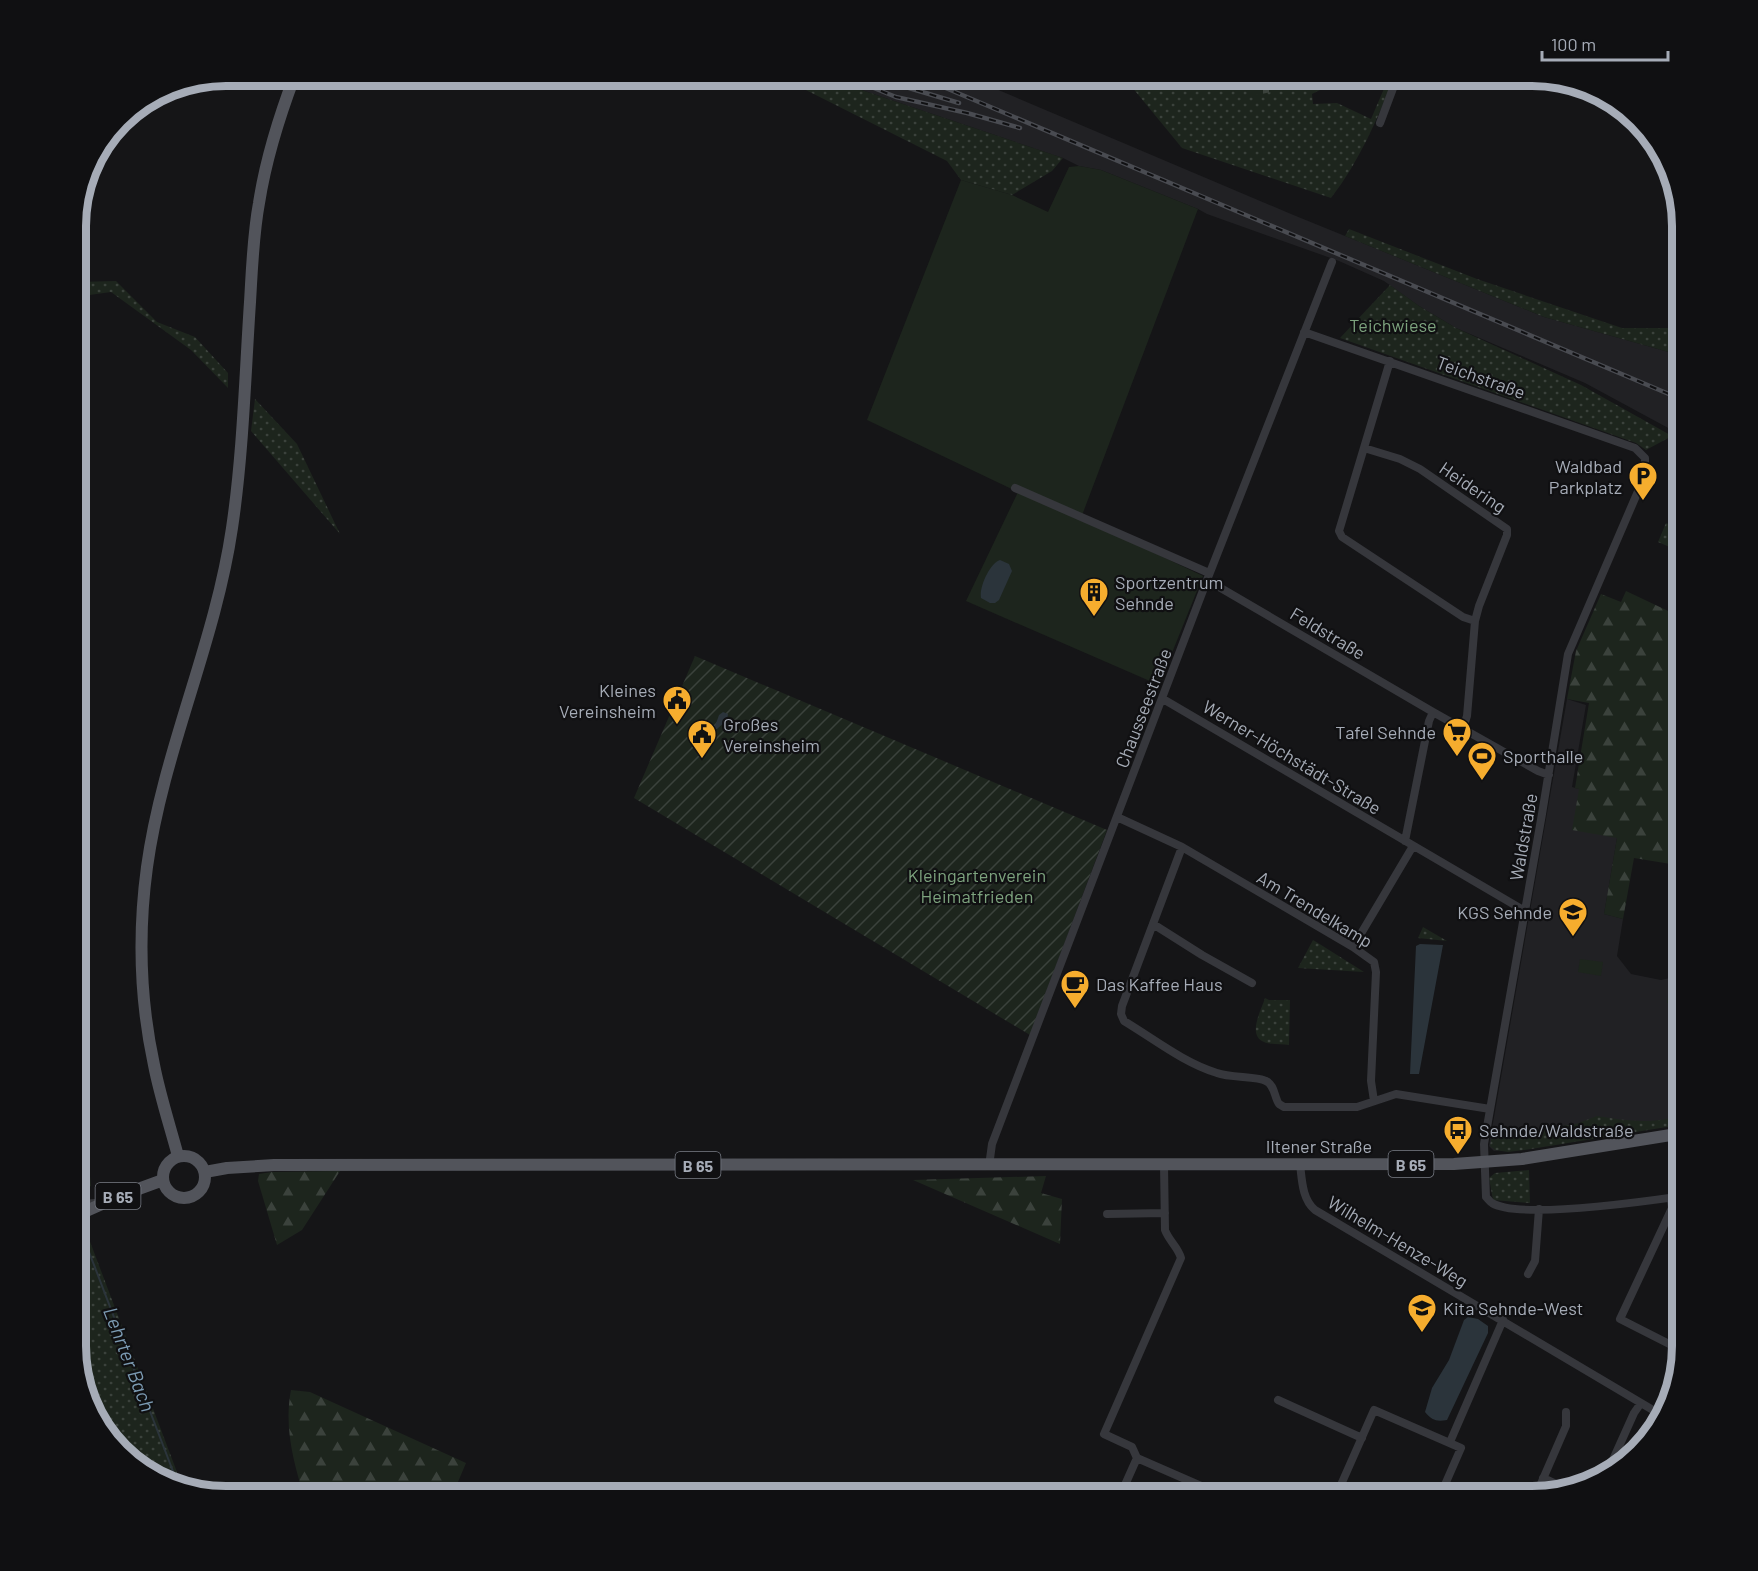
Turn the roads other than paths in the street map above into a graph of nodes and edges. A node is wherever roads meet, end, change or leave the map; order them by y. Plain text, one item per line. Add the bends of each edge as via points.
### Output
1 (1394, 85) edge
2 (291, 86) edge
3 (1380, 123) dead end
4 (1332, 262) dead end
5 (1304, 332) junction
6 (1390, 361) junction
7 (1364, 448) junction
8 (1645, 458) joint
9 (1015, 488) dead end
10 (1208, 576) junction
11 (1475, 621) junction
12 (1163, 699) junction
13 (1433, 712) junction
14 (1463, 728) junction
15 (1549, 775) junction
16 (1118, 818) junction
17 (1409, 844) junction
18 (1182, 847) junction
19 (1525, 910) junction
20 (1153, 924) junction
21 (1353, 947) junction
22 (1252, 983) dead end
23 (1374, 1101) junction
24 (1490, 1109) junction
25 (1672, 1135) edge
26 (177, 1156) junction
27 (1484, 1163) junction
28 (1299, 1164) junction
29 (1164, 1165) junction
30 (989, 1166) junction
31 (205, 1172) junction
32 (163, 1180) junction
33 (1671, 1198) joint
34 (102, 1203) junction
35 (86, 1204) edge
36 (1672, 1208) edge
37 (1672, 1208) edge
38 (1539, 1209) junction
39 (86, 1211) edge
40 (1165, 1213) junction
41 (1107, 1214) dead end
42 (1528, 1274) dead end
43 (1503, 1320) junction
44 (1672, 1345) edge
45 (1278, 1400) dead end
46 (1641, 1403) junction
47 (1566, 1412) dead end
48 (1655, 1412) edge
49 (1362, 1437) junction
50 (1450, 1442) junction
51 (1137, 1458) junction
52 (1613, 1460) edge
53 (1543, 1478) junction
54 (1556, 1484) edge
55 (1540, 1485) edge
56 (1124, 1486) edge
57 (1201, 1486) edge
58 (1340, 1486) edge
59 (1444, 1486) edge

1 - 3 street
2 - 26 main road via 273,137 258,205 232,529 147,866 142,915 143,1000 153,1063
4 - 5 street, Chausseestraße
5 - 6 street, Teichstraße
5 - 10 street, Chausseestraße
6 - 7 street
6 - 8 street, Teichstraße via 1635,448
7 - 11 street via 1340,525 1342,537 1463,617
7 - 11 street, Heidering via 1420,469 1507,529
8 - 15 street, Waldstraße via 1645,475 1568,654
9 - 10 street, Feldstraße
10 - 12 street, Chausseestraße
10 - 13 street, Feldstraße
11 - 14 street, Heidering
12 - 16 street, Chausseestraße
12 - 17 street, Werner-Höchstädt-Straße
13 - 14 street, Feldstraße
13 - 17 street
14 - 15 street, Feldstraße
15 - 19 street, Waldstraße
16 - 18 street, Am Trendelkamp
16 - 30 street, Chausseestraße via 992,1144
17 - 19 street, Werner-Höchstädt-Straße
17 - 21 street
18 - 20 street
18 - 21 street, Am Trendelkamp
19 - 24 street, Waldstraße
20 - 22 street
20 - 23 street via 1122,1006 1124,1021 1204,1069 1237,1078 1263,1079 1284,1107 1357,1107
21 - 23 street, Am Trendelkamp via 1374,962 1376,972 1371,1081
23 - 24 street via 1396,1094
24 - 27 street, Waldstraße
25 - 27 main road, Iltener Straße / B 65
26 - 31 main road via 192,1156
26 - 32 main road via 164,1168
27 - 28 main road, Iltener Straße / B 65
27 - 38 street, Waldstraße via 1486,1197 1491,1203
28 - 29 main road, Iltener Straße / B 65
28 - 43 street, Wilhelm-Henze-Weg via 1305,1195 1316,1210
29 - 30 main road, Iltener Straße / B 65
29 - 40 street
30 - 31 main road, B 65 via 274,1165
31 - 32 main road via 204,1186 188,1198 169,1192
32 - 34 main road, B 65
33 - 36 street
33 - 38 street via 1589,1208
34 - 35 street
34 - 39 main road, B 65
37 - 44 street via 1620,1319
38 - 42 street via 1535,1261
40 - 41 street
40 - 51 street via 1165,1230 1181,1258 1104,1434 1132,1447
43 - 46 street, Wilhelm-Henze-Weg
43 - 50 street
45 - 49 street
46 - 48 street, Wilhelm-Henze-Weg
46 - 52 street
47 - 53 street via 1566,1426
49 - 50 street via 1374,1410
49 - 58 street
50 - 59 street via 1461,1448
51 - 56 street
51 - 57 street
53 - 54 street
53 - 55 street

